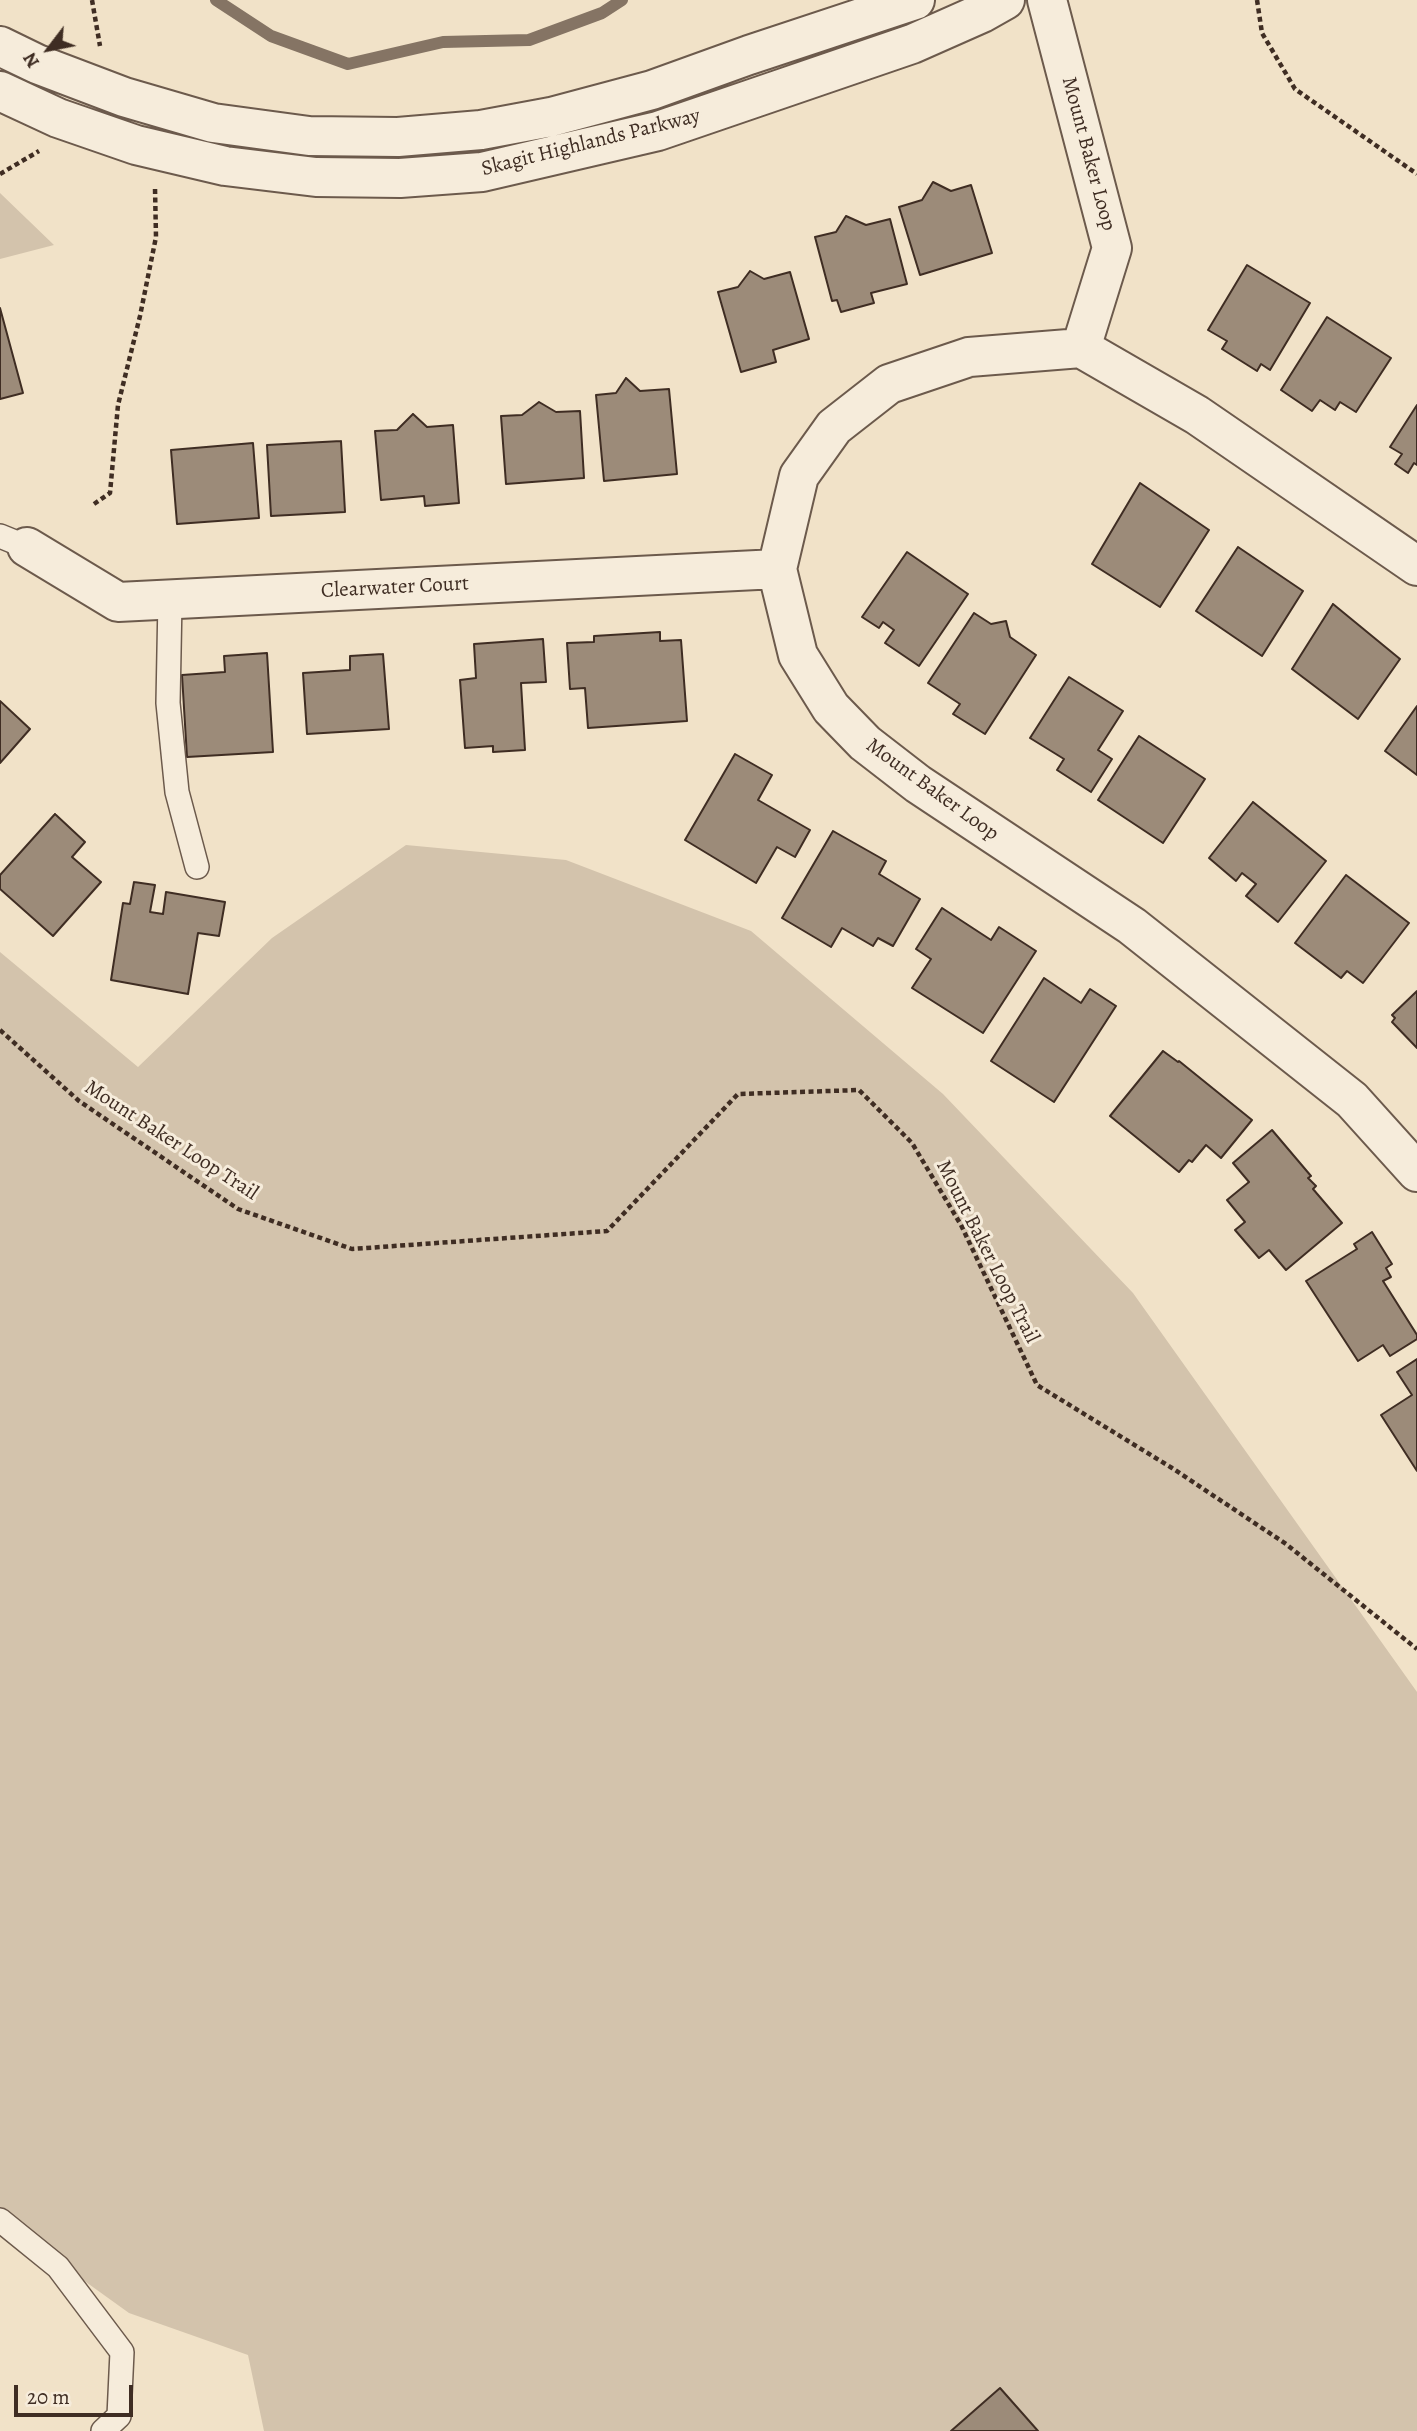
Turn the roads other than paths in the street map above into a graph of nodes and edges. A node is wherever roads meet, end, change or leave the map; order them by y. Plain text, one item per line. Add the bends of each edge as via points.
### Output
1 (915, 0) edge
2 (1005, 0) edge
3 (1047, 0) edge
4 (0, 46) edge
5 (0, 91) edge
6 (1081, 348) junction
7 (14, 541) edge
8 (1417, 566) edge
9 (777, 569) junction
10 (170, 600) junction
11 (197, 867) dead end
12 (1417, 1172) edge
13 (0, 2220) edge
14 (103, 2431) edge

1 - 4 street, Skagit Highlands Parkway via 589,107 481,130 398,137 309,136 213,123 124,97
2 - 5 street, Skagit Highlands Parkway via 912,44 658,131 482,172 400,178 316,177 225,166 136,145 58,118
3 - 6 street, Mount Baker Loop via 1112,248
6 - 8 street via 1197,415
6 - 9 street, Mount Baker Loop via 969,357 889,384 834,428 799,476
7 - 10 street, Clearwater Court via 118,602
9 - 10 street, Clearwater Court
9 - 12 street, Mount Baker Loop via 798,655 831,709 865,743 918,784 1132,926 1352,1100
10 - 11 lane via 168,703 177,792
13 - 14 lane via 58,2267 122,2352 119,2416

